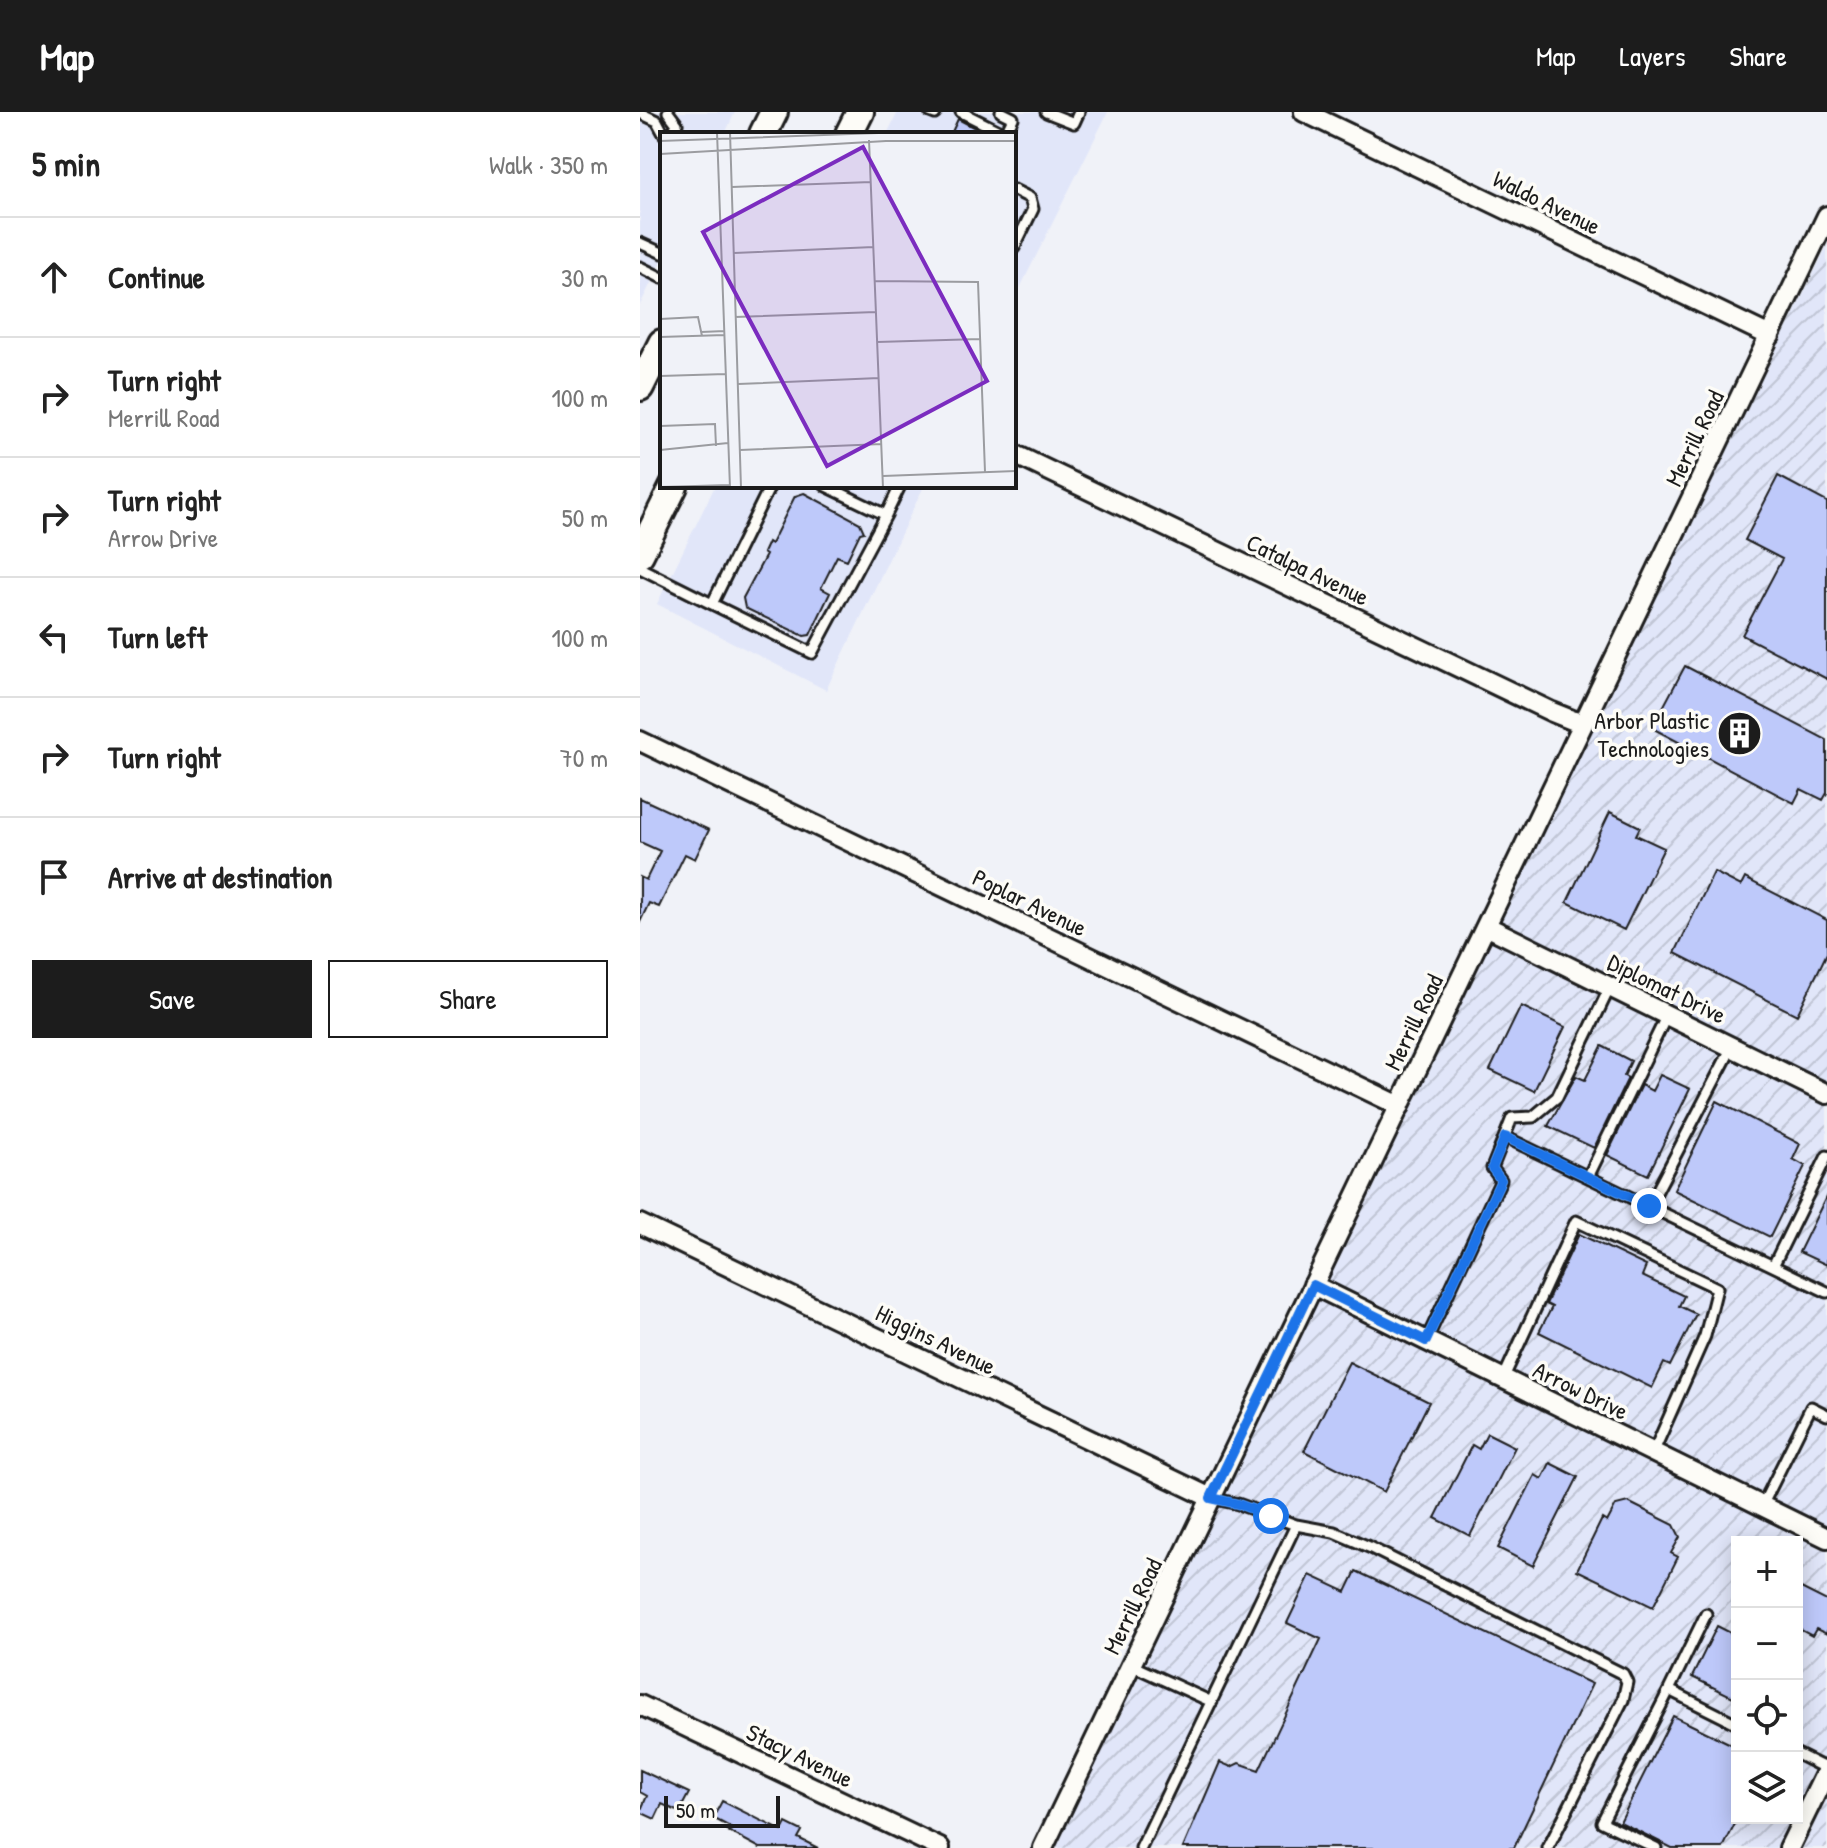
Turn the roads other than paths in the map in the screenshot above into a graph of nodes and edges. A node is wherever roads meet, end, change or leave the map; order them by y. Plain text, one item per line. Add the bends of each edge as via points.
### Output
1 (668, 112) edge
2 (774, 112) edge
3 (860, 112) edge
4 (930, 112) edge
5 (936, 112) edge
6 (961, 112) edge
7 (1001, 112) edge
8 (1046, 112) edge
9 (1079, 112) edge
10 (1304, 112) edge
11 (640, 113) edge
12 (663, 132) edge
13 (673, 132) edge
14 (764, 132) edge
15 (850, 132) edge
16 (1001, 132) edge
17 (1006, 132) edge
18 (1016, 191) edge
19 (1827, 216) edge
20 (640, 243) edge
21 (1016, 244) edge
22 (660, 252) edge
23 (640, 267) edge
24 (660, 277) edge
25 (1770, 336) junction
26 (660, 347) edge
27 (640, 387) edge
28 (1016, 455) edge
29 (660, 475) edge
30 (673, 488) edge
31 (769, 488) edge
32 (830, 488) edge
33 (899, 488) edge
34 (886, 515) junction
35 (655, 523) junction
36 (640, 554) edge
37 (640, 568) edge
38 (712, 604) junction
39 (1582, 724) junction
40 (640, 741) edge
41 (1486, 926) junction
42 (1610, 987) junction
43 (1667, 1015) junction
44 (1732, 1047) junction
45 (1827, 1094) edge
46 (1400, 1106) junction
47 (1505, 1137) junction
48 (1827, 1156) edge
49 (1588, 1177) junction
50 (1649, 1206) junction
51 (640, 1224) edge
52 (1773, 1266) junction
53 (1313, 1285) junction
54 (1827, 1292) edge
55 (1426, 1341) junction
56 (1503, 1379) junction
57 (1827, 1415) edge
58 (1653, 1453) junction
59 (1211, 1498) junction
60 (1762, 1506) junction
61 (1296, 1525) junction
62 (1827, 1538) edge
63 (1706, 1614) dead end
64 (1131, 1665) junction
65 (1669, 1690) junction
66 (1212, 1702) junction
67 (640, 1705) edge
68 (1731, 1721) edge
69 (1803, 1757) edge
70 (1827, 1770) edge
71 (940, 1848) edge
72 (1043, 1848) edge
73 (1141, 1848) edge
74 (1548, 1848) edge
75 (1656, 1848) edge
76 (1789, 1848) edge

1 - 13 lane via 677,124
2 - 14 main road
3 - 15 main road
4 - 5 lane
6 - 16 lane
7 - 17 lane via 1013,118
8 - 9 lane via 1074,123
10 - 25 street, Waldo Avenue
11 - 12 lane via 657,121
18 - 21 lane via 1030,198 1033,209
19 - 25 street, Merrill Road
20 - 22 lane
23 - 24 lane
25 - 39 street, Merrill Road
26 - 27 main road
28 - 39 street, Catalpa Avenue
29 - 35 main road
30 - 35 main road
31 - 38 lane
32 - 34 lane
33 - 34 lane
34 - 38 lane via 812,653
35 - 36 main road
37 - 38 lane
39 - 41 street, Merrill Road
40 - 46 street, Poplar Avenue
41 - 42 street, Diplomat Drive
41 - 46 street, Merrill Road
42 - 43 street, Diplomat Drive
42 - 47 lane via 1557,1097 1533,1117 1512,1118
43 - 44 street, Diplomat Drive
43 - 49 lane
44 - 45 street, Diplomat Drive
44 - 50 lane
46 - 53 street, Merrill Road
47 - 49 lane
47 - 55 lane via 1492,1168 1501,1180
48 - 52 lane
49 - 50 lane
50 - 52 lane
51 - 59 street, Higgins Avenue
52 - 54 lane
53 - 55 street, Arrow Drive
53 - 59 street, Merrill Road
55 - 56 street, Arrow Drive
56 - 58 street, Arrow Drive
56 - 58 lane via 1576,1221 1717,1288 1705,1336
57 - 60 lane via 1811,1407
58 - 60 street, Arrow Drive
59 - 61 lane
59 - 64 street, Merrill Road
60 - 62 street, Arrow Drive
61 - 66 lane
61 - 74 lane via 1334,1532 1369,1547 1623,1674 1623,1700
63 - 65 lane
64 - 66 lane
64 - 72 street, Merrill Road
65 - 68 lane
65 - 75 lane via 1602,1822
66 - 73 lane
67 - 71 street, Stacy Avenue
69 - 70 lane
70 - 76 street

